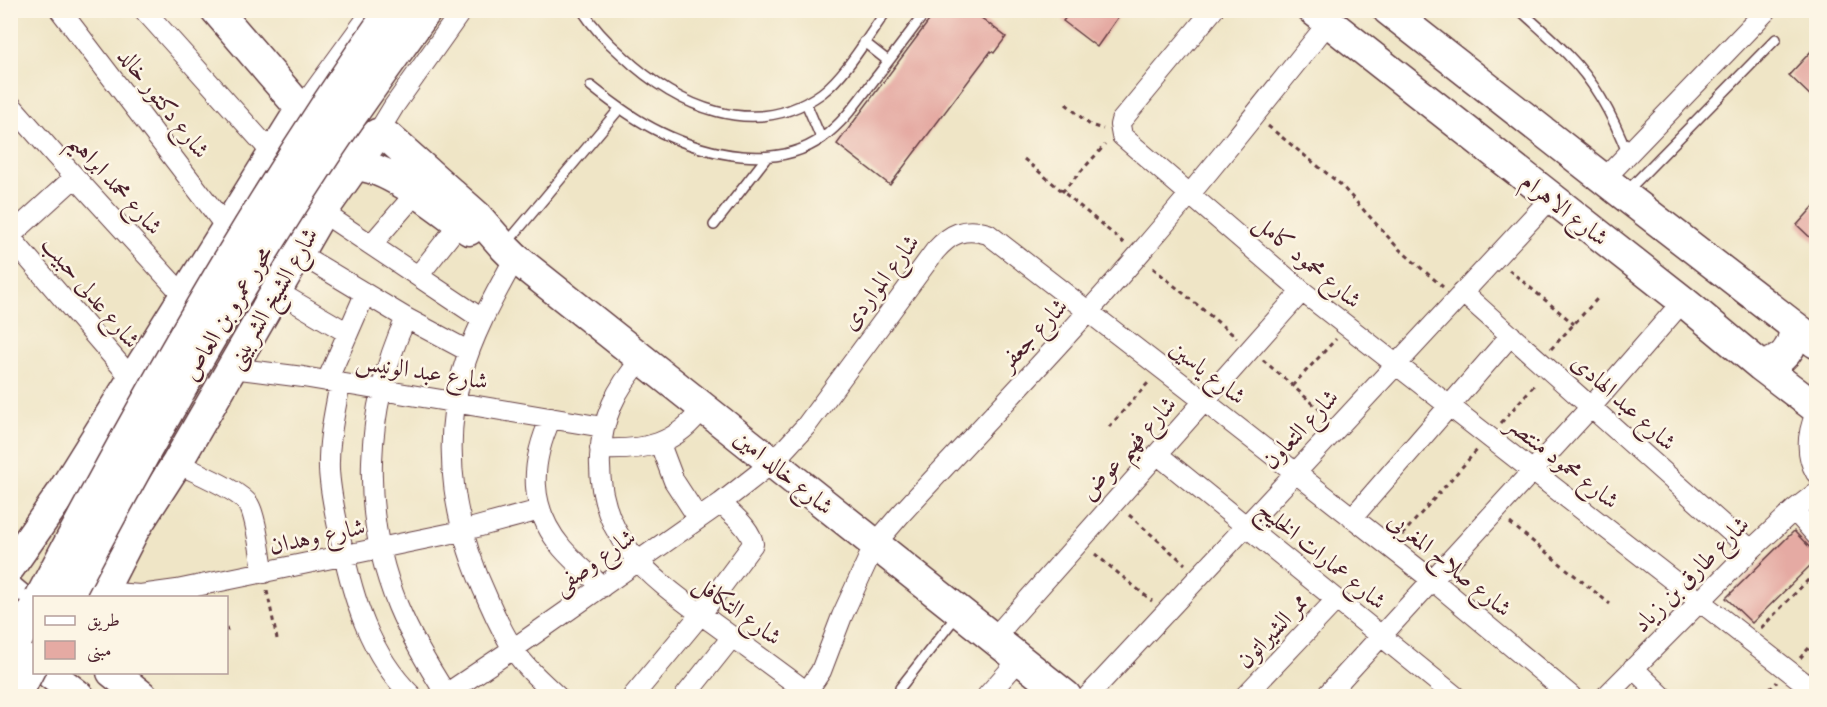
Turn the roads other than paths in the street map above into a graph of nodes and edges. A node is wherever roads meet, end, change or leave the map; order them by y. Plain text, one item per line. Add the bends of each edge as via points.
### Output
1 (60, 10) edge
2 (144, 10) edge
3 (216, 10) edge
4 (391, 10) edge
5 (427, 10) edge
6 (462, 10) edge
7 (582, 10) edge
8 (887, 10) edge
9 (927, 10) edge
10 (1212, 10) edge
11 (1388, 10) edge
12 (1520, 10) edge
13 (1767, 10) edge
14 (364, 14) edge
15 (1321, 17) edge
16 (1776, 39) dead end
17 (864, 42) junction
18 (888, 61) junction
19 (591, 86) dead end
20 (806, 103) junction
21 (10, 105) edge
22 (620, 108) junction
23 (301, 109) junction
24 (377, 134) junction
25 (821, 138) junction
26 (273, 154) junction
27 (1628, 155) junction
28 (767, 157) junction
29 (355, 165) junction
30 (75, 177) junction
31 (1614, 187) junction
32 (416, 193) junction
33 (1189, 195) junction
34 (1551, 198) junction
35 (322, 212) junction
36 (459, 224) junction
37 (714, 225) dead end
38 (226, 227) junction
39 (10, 236) edge
40 (371, 245) junction
41 (509, 252) junction
42 (298, 253) junction
43 (418, 276) junction
44 (276, 291) junction
45 (1302, 291) junction
46 (365, 294) junction
47 (1459, 295) junction
48 (184, 296) junction
49 (1683, 301) junction
50 (1089, 311) junction
51 (406, 318) junction
52 (482, 319) junction
53 (348, 333) junction
54 (1805, 334) edge
55 (1511, 335) junction
56 (468, 351) junction
57 (642, 359) junction
58 (1396, 364) junction
59 (1761, 366) junction
60 (232, 368) junction
61 (133, 380) junction
62 (333, 382) junction
63 (380, 390) junction
64 (1204, 401) junction
65 (456, 402) junction
66 (1449, 406) junction
67 (703, 407) junction
68 (1591, 407) junction
69 (1816, 408) edge
70 (1816, 413) edge
71 (551, 418) junction
72 (603, 427) junction
73 (660, 444) junction
74 (600, 449) junction
75 (1157, 454) junction
76 (177, 463) junction
77 (772, 463) junction
78 (1532, 471) junction
79 (1295, 473) junction
80 (1816, 473) edge
81 (1816, 493) edge
82 (61, 494) junction
83 (721, 502) junction
84 (540, 510) junction
85 (1794, 510) junction
86 (698, 518) junction
87 (1352, 518) junction
88 (1246, 526) junction
89 (134, 530) junction
90 (462, 531) junction
91 (1816, 535) edge
92 (875, 544) junction
93 (380, 549) junction
94 (1751, 550) junction
95 (344, 556) junction
96 (13, 557) edge
97 (637, 561) junction
98 (264, 573) junction
99 (1432, 580) junction
100 (602, 587) junction
101 (10, 591) edge
102 (101, 595) edge
103 (41, 596) edge
104 (69, 596) edge
105 (1336, 600) junction
106 (1699, 601) junction
107 (33, 608) edge
108 (33, 611) edge
109 (959, 612) junction
110 (701, 614) junction
111 (1381, 636) junction
112 (732, 637) junction
113 (993, 639) junction
114 (10, 643) edge
115 (513, 649) junction
116 (10, 654) edge
117 (1019, 660) junction
118 (33, 661) edge
119 (33, 664) edge
120 (1633, 668) junction
121 (50, 674) edge
122 (114, 674) edge
123 (900, 688) dead end
124 (1816, 692) edge
125 (445, 695) edge
126 (808, 695) edge
127 (1329, 695) edge
128 (16, 696) edge
129 (78, 696) edge
130 (142, 696) edge
131 (412, 696) edge
132 (557, 696) edge
133 (633, 696) edge
134 (685, 696) edge
135 (987, 696) edge
136 (1066, 696) edge
137 (1088, 696) edge
138 (1245, 696) edge
139 (1455, 696) edge
140 (1571, 696) edge
141 (1606, 696) edge
142 (1662, 696) edge

1 - 38 street, شارع دكتور خالد
2 - 26 street
3 - 23 main road
4 - 103 main road, محور عمرو بن العاص, bridge via 228,262
5 - 104 main road, محور عمرو بن العاص, bridge via 325,154 240,288
6 - 24 street, شارع الشيخ الشربينى
7 - 20 lane via 638,70 669,92 703,108 755,117 782,113
8 - 17 lane
9 - 18 lane
10 - 33 street, شارع محمود كامل via 1121,121 1120,131 1128,142
11 - 31 main road, شارع الاهرام
12 - 27 lane via 1569,55 1593,84
13 - 27 street
14 - 23 street
15 - 33 street, شارع جعفر via 1254,115
15 - 34 main road, شارع الاهرام
16 - 31 lane
17 - 18 lane
17 - 20 lane via 824,91
18 - 25 lane via 846,117
19 - 22 lane
20 - 25 lane
21 - 30 street, شارع محمد ابراهيم
22 - 28 lane via 660,132 697,147
22 - 41 lane
23 - 26 main road
24 - 29 main road, شارع الشيخ الشربينى
24 - 41 main road, شارع خالد امين via 388,137 470,209
25 - 28 lane via 795,151
26 - 38 main road
27 - 31 street
28 - 37 lane
29 - 32 main road, شارع خالد امين via 372,167
29 - 35 main road, شارع الشيخ الشربينى
30 - 39 street
30 - 48 street, شارع محمد ابراهيم
31 - 54 main road, شارع الاهرام
32 - 36 main road, شارع خالد امين
32 - 40 street
33 - 45 street, شارع محمود كامل
33 - 50 street, شارع جعفر
34 - 47 street, شارع التعاون
34 - 49 main road, شارع الاهرام
35 - 40 street
35 - 42 main road, شارع الشيخ الشربينى
36 - 41 main road, شارع خالد امين
36 - 43 street
38 - 48 main road
39 - 61 street, شارع عدلى حبيب
40 - 43 street
41 - 52 street
41 - 57 main road, شارع خالد امين
42 - 44 main road, شارع الشيخ الشربينى
42 - 46 street
43 - 52 street
44 - 53 street
44 - 60 main road, شارع الشيخ الشربينى
45 - 58 street, شارع محمود كامل
45 - 64 street, شارع فهيم عوض
46 - 51 street
46 - 53 street
47 - 55 street, شارع عبد الهادى
47 - 58 street, شارع التعاون
48 - 61 main road
49 - 59 main road, شارع الاهرام
49 - 68 street
50 - 64 street, شارع ياسين
50 - 77 street, شارع المواردى via 988,234 969,230 952,236 934,251 806,426
50 - 92 street, شارع جعفر
51 - 56 street
51 - 63 street
52 - 56 street
53 - 62 street
54 - 59 main road via 1777,362
55 - 66 street
55 - 68 street, شارع عبد الهادى
56 - 65 street
57 - 67 main road, شارع خالد امين
57 - 72 street, شارع التكافل via 615,396
58 - 66 street, شارع محمود منتصر
58 - 79 street, شارع التعاون
59 - 69 main road, شارع الاهرام
60 - 62 street, شارع عبد الونيس
60 - 76 main road, شارع الشيخ الشربينى
61 - 82 main road
62 - 63 street, شارع عبد الونيس
62 - 95 street via 329,468
63 - 65 street, شارع عبد الونيس
63 - 93 street via 371,486
64 - 75 street, شارع فهيم عوض
64 - 79 street, شارع ياسين
65 - 71 street, شارع عبد الونيس
65 - 90 street via 452,479
66 - 78 street, شارع محمود منتصر
66 - 87 street
67 - 73 street via 678,434
67 - 77 main road, شارع خالد امين
68 - 78 street
68 - 94 street, شارع عبد الهادى
70 - 80 street via 1809,448
71 - 72 street, شارع عبد الونيس
71 - 84 street via 537,455
72 - 74 street, شارع التكافل
73 - 74 street
73 - 86 street via 674,481
74 - 97 street, شارع التكافل via 602,491 608,513
75 - 88 street, شارع عمارات الخليج
75 - 113 street, شارع فهيم عوض
76 - 89 main road, شارع الشيخ الشربينى
76 - 98 street via 245,501 252,512
77 - 83 street, شارع وصفى
77 - 92 main road, شارع خالد امين
78 - 99 street
78 - 106 street, شارع محمود منتصر
79 - 87 street, شارع صلاح المغربى
79 - 88 street, شارع التعاون
81 - 85 street, شارع طارق بن زياد
82 - 89 main road via 60,511 65,526 76,539 91,546 107,547
82 - 96 main road
83 - 86 street, شارع وصفى
83 - 110 street via 752,536 753,544
84 - 90 street, شارع وهدان
84 - 100 street via 564,550
85 - 91 street
85 - 94 street, شارع طارق بن زياد
86 - 97 street, شارع وصفى
87 - 99 street, شارع صلاح المغربى
88 - 105 street, شارع عمارات الخليج
88 - 137 street, شارع التعاون
89 - 102 main road, شارع الشيخ الشربينى
90 - 93 street, شارع وهدان
90 - 115 street via 484,592
92 - 109 main road, شارع خالد امين
92 - 126 street, شارع جعفر
93 - 95 street, شارع وهدان
93 - 125 street via 399,608
94 - 106 street, شارع طارق بن زياد
95 - 98 street, شارع وهدان
95 - 131 street via 372,641
97 - 100 street, شارع وصفى
97 - 110 street, شارع التكافل
98 - 102 street, شارع وهدان via 158,594
99 - 111 street
99 - 140 street, شارع صلاح المغربى
100 - 115 street, شارع وصفى
101 - 107 main road
105 - 111 street, شارع عمارات الخليج
105 - 138 street, ممر الشيراتون
106 - 120 street, شارع طارق بن زياد
106 - 124 street, شارع محمود منتصر
108 - 116 main road, bridge
109 - 113 main road, شارع خالد امين
109 - 123 lane
110 - 112 street, شارع التكافل
110 - 133 street
111 - 127 street
111 - 139 street, شارع عمارات الخليج
112 - 126 street, شارع التكافل
112 - 134 street
113 - 117 main road, شارع خالد امين
114 - 118 main road
115 - 125 street, شارع وصفى
115 - 132 street
117 - 135 street
117 - 136 main road, شارع خالد امين
119 - 128 main road, bridge
120 - 141 street, شارع طارق بن زياد
120 - 142 street
121 - 129 main road
122 - 130 main road

